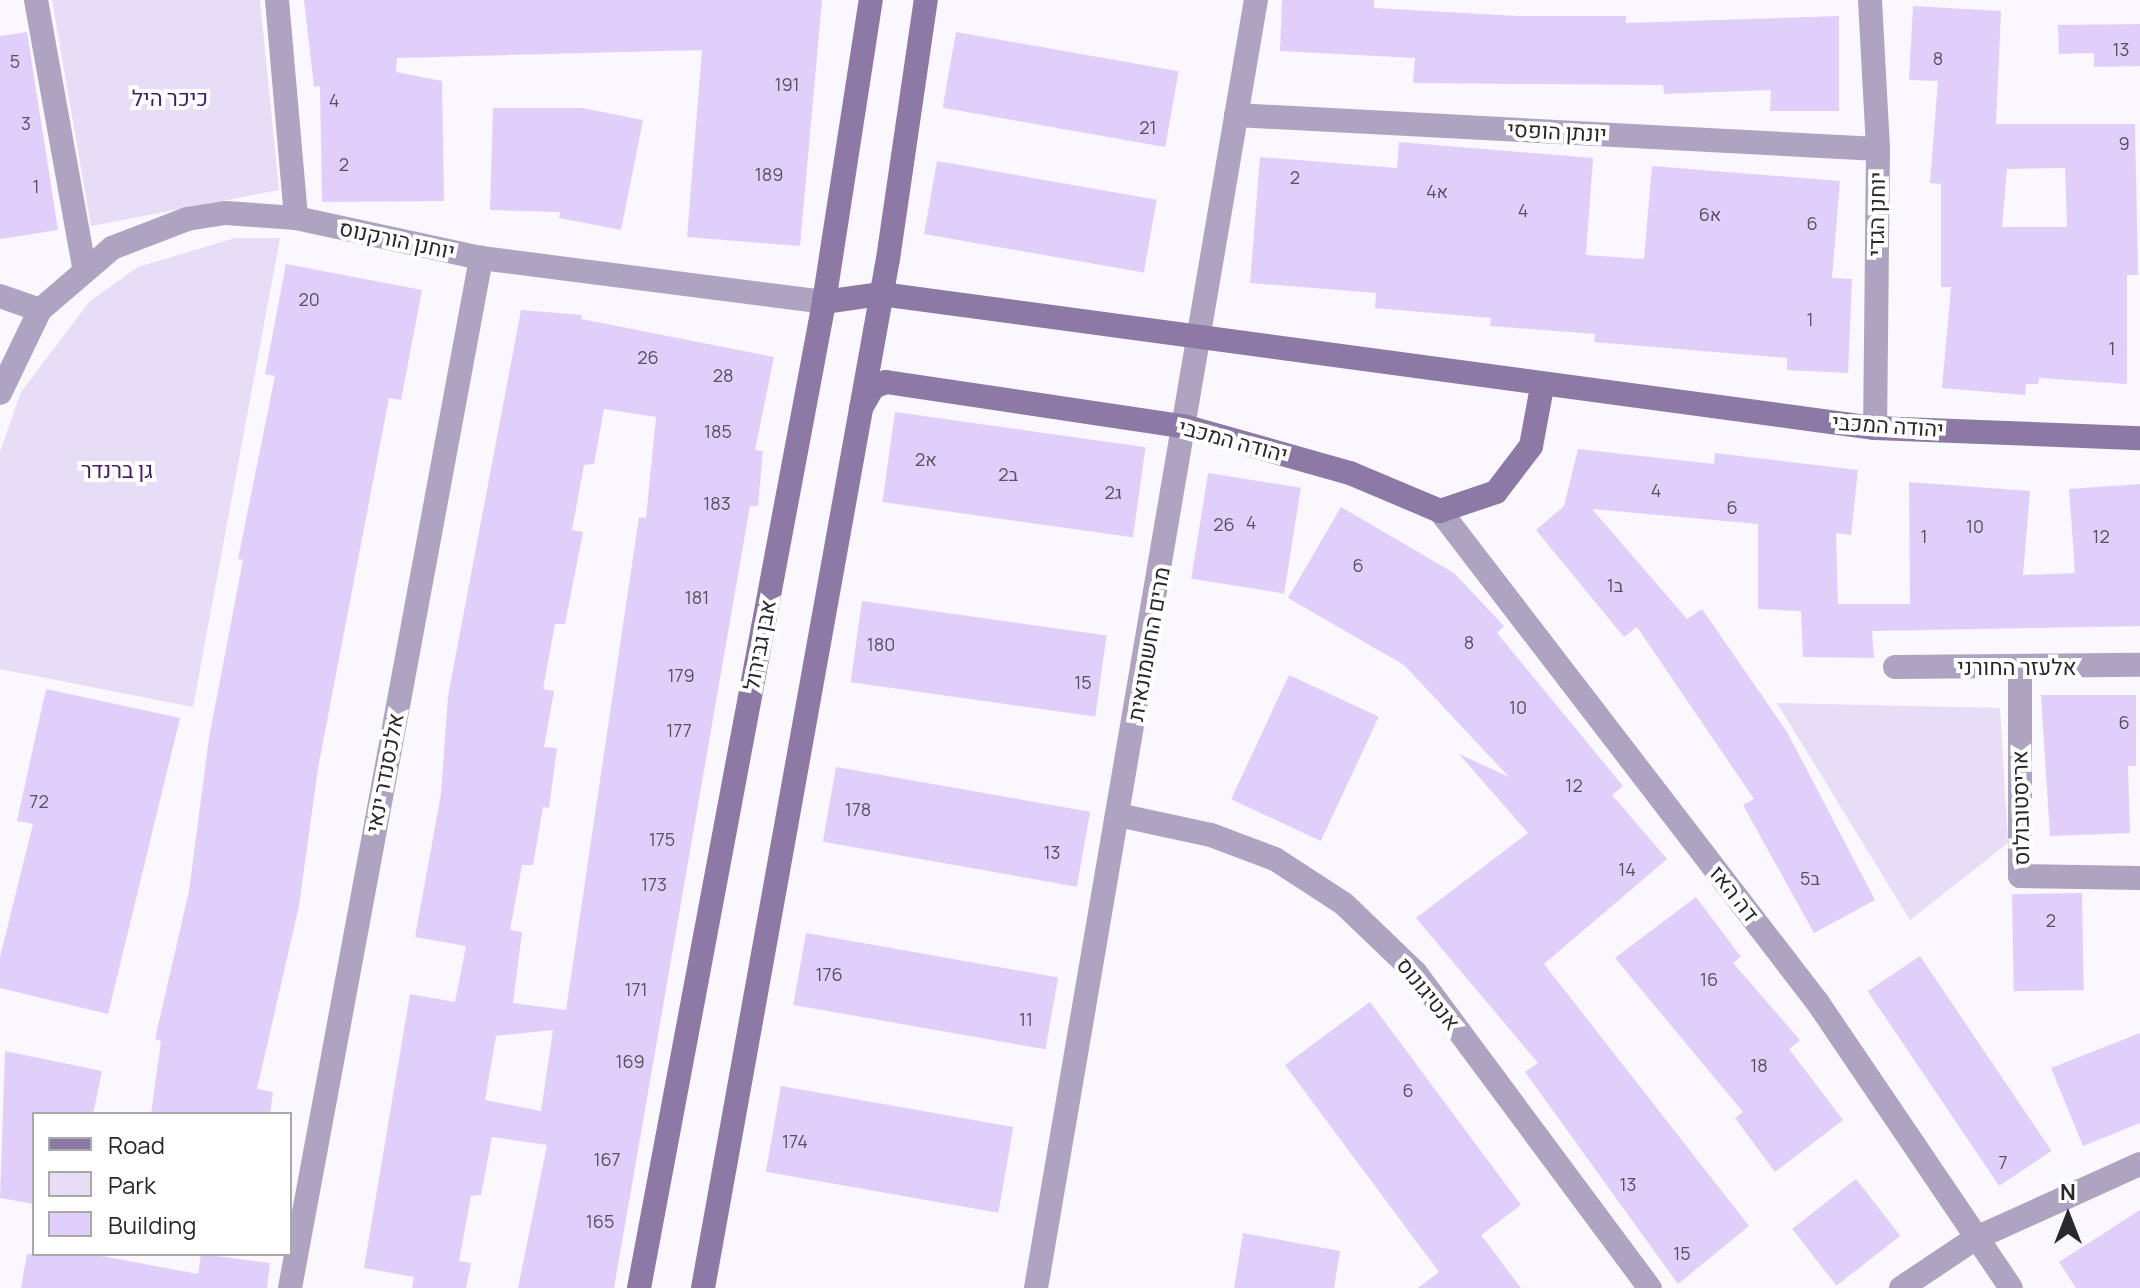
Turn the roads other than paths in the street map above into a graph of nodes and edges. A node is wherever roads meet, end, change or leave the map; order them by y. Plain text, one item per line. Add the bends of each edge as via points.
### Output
1 (36, 0) edge
2 (277, 0) edge
3 (871, 0) edge
4 (926, 0) edge
5 (1256, 0) edge
6 (1870, 0) edge
7 (1236, 115) junction
8 (1878, 149) junction
9 (296, 218) junction
10 (481, 258) junction
11 (84, 267) junction
12 (881, 294) junction
13 (0, 296) edge
14 (824, 302) junction
15 (40, 310) junction
16 (1199, 337) junction
17 (1542, 387) junction
18 (0, 393) edge
19 (858, 414) junction
20 (1187, 427) junction
21 (1875, 428) junction
22 (2140, 438) edge
23 (1440, 511) junction
24 (2140, 665) edge
25 (1895, 667) dead end
26 (2020, 670) junction
27 (1118, 815) junction
28 (2140, 878) edge
29 (2140, 1164) edge
30 (1976, 1238) junction
31 (290, 1288) edge
32 (639, 1288) edge
33 (703, 1288) edge
34 (1036, 1288) edge
35 (1650, 1288) edge
36 (1901, 1288) edge
37 (2011, 1288) edge

1 - 11 street
2 - 9 street
3 - 14 main road, אבן גבירול
4 - 12 main road
5 - 7 street, מרים החשמונאית
6 - 8 street, יוחנן הגדי
7 - 8 street, יונתן הופסי
7 - 16 street, מרים החשמונאית
8 - 21 street, יוחנן הגדי
9 - 10 street, יוחנן הורקנוס
9 - 11 street, יוחנן הורקנוס via 226,213 187,219 112,248
10 - 14 street, יוחנן הורקנוס
10 - 31 street, אלכסנדר ינאי
11 - 15 street, יוחנן הורקנוס
12 - 14 main road, יהודה המכבי
12 - 16 main road, יהודה המכבי
12 - 19 main road
13 - 15 street
14 - 32 main road, אבן גבירול
15 - 18 street, יוחנן הורקנוס
16 - 17 main road, יהודה המכבי
16 - 20 street, מרים החשמונאית
17 - 21 main road, יהודה המכבי
17 - 23 main road via 1531,446 1496,492
19 - 20 main road, יהודה המכבי via 868,392 886,382
19 - 33 main road
20 - 23 main road, יהודה המכבי via 1350,473
20 - 27 street, מרים החשמונאית
21 - 22 main road, יהודה המכבי
23 - 30 street, דה האז via 1818,1003
24 - 26 street, אלעזר החורני
25 - 26 street, אלעזר החורני
26 - 28 street, אריסטובולוס via 2020,876
27 - 34 street, מרים החשמונאית
27 - 35 street, אנטיגונוס via 1211,835 1275,859 1344,904 1415,972
29 - 30 street
30 - 36 street
30 - 37 street, דה האז

